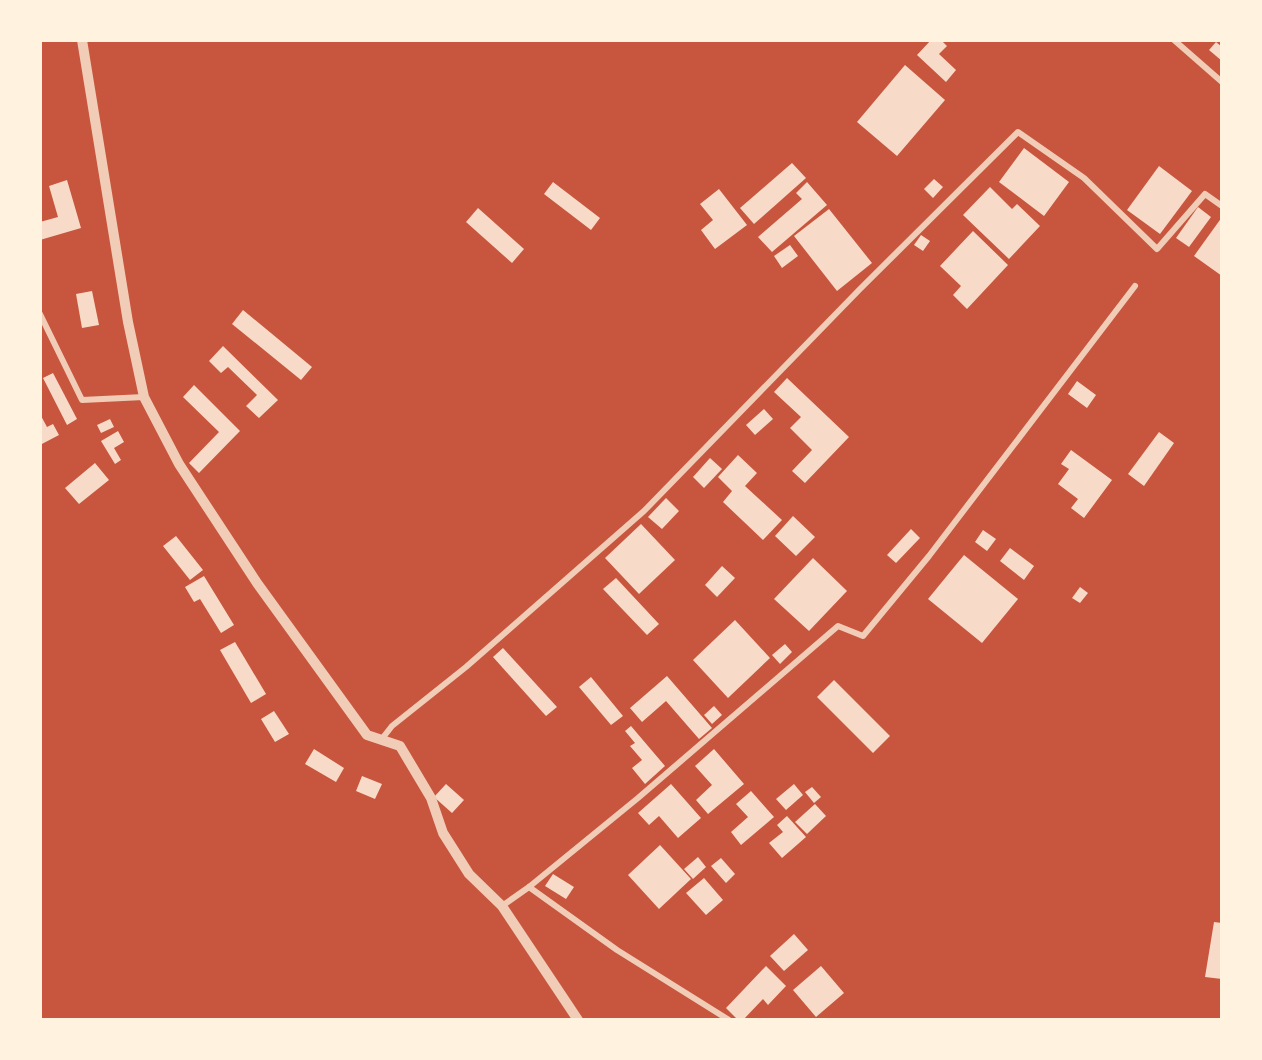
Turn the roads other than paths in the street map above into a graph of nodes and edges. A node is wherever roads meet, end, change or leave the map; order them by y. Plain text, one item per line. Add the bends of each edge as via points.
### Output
1 (82, 40) edge
2 (1174, 40) edge
3 (1221, 82) edge
4 (1221, 206) edge
5 (1135, 286) dead end
6 (40, 314) edge
7 (144, 397) junction
8 (381, 740) junction
9 (529, 887) junction
10 (502, 906) junction
11 (578, 1020) edge
12 (729, 1020) edge

1 - 7 street
2 - 3 street
4 - 8 street via 1205,195 1157,249 1084,178 1018,132 644,511 466,668 392,726
5 - 9 street via 929,556 863,636 838,626
6 - 7 street via 82,400
7 - 8 street via 179,464 257,583 367,735
8 - 10 street via 400,746 431,798 443,833 469,874
9 - 10 street
9 - 12 street via 617,950
10 - 11 street

